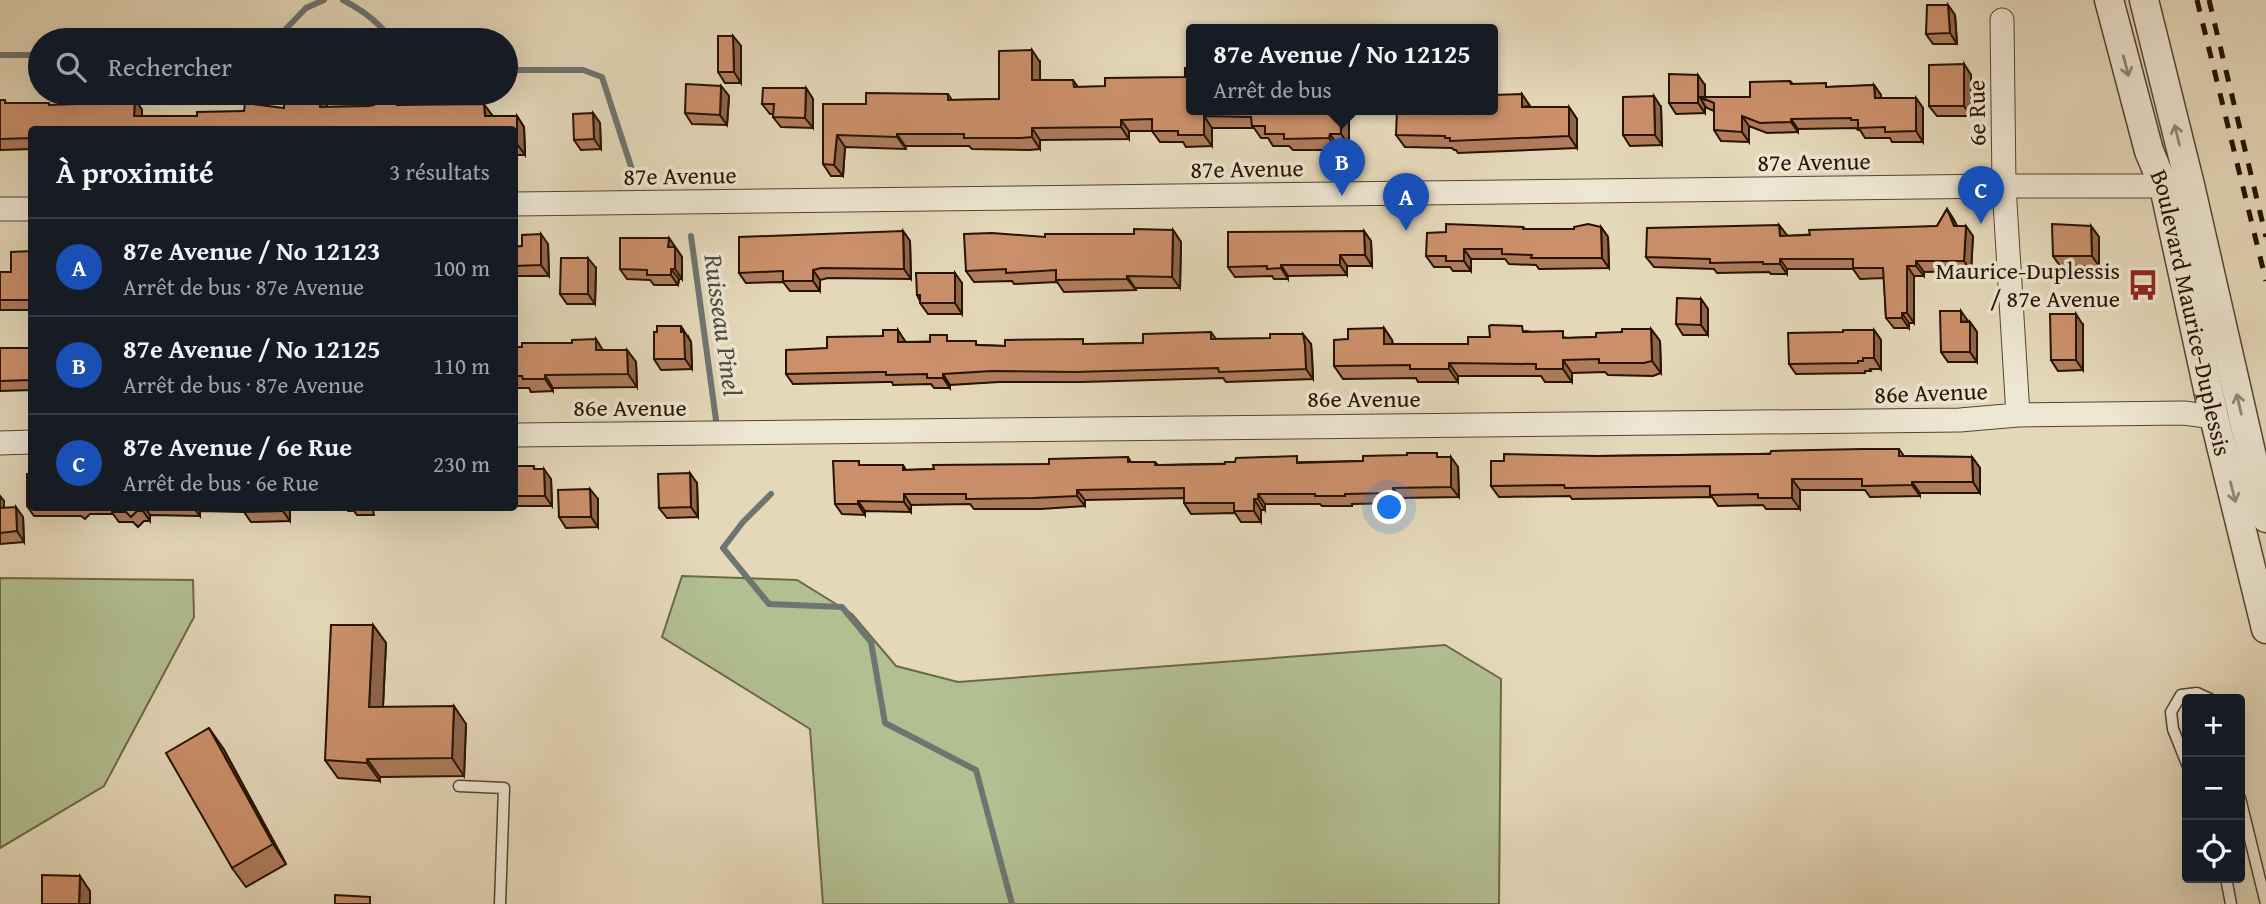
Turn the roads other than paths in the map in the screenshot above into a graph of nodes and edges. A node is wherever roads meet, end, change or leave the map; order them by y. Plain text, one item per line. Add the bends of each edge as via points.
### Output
1 (2109, 0) edge
2 (2144, 0) edge
3 (2002, 20) dead end
4 (2004, 186) junction
5 (2177, 186) junction
6 (518, 204) edge
7 (0, 209) edge
8 (28, 209) edge
9 (2018, 415) junction
10 (2214, 417) junction
11 (518, 435) edge
12 (28, 442) edge
13 (0, 443) edge
14 (2266, 518) edge
15 (2266, 629) edge
16 (2182, 695) edge
17 (2182, 752) edge
18 (459, 786) dead end
19 (2245, 819) edge
20 (2227, 883) edge
21 (500, 904) edge
22 (2231, 904) edge
23 (2266, 904) edge

1 -> 5 street, Boulevard Maurice-Duplessis via 2149,151
5 -> 2 street, Boulevard Maurice-Duplessis
3 - 4 street, 6e Rue
4 - 5 street, 87e Avenue
4 - 6 street, 87e Avenue
4 - 9 street, 6e Rue
5 - 10 street, Boulevard Maurice-Duplessis
14 -> 5 street, Boulevard Maurice-Duplessis via 2193,206
7 - 8 street
9 - 10 street, 86e Avenue via 2184,413
9 - 11 street, 86e Avenue via 1960,421
10 -> 15 street, Boulevard Maurice-Duplessis
12 - 13 street
16 - 17 lane via 2171,712
18 - 21 lane via 504,788
19 - 23 lane
20 - 22 lane

